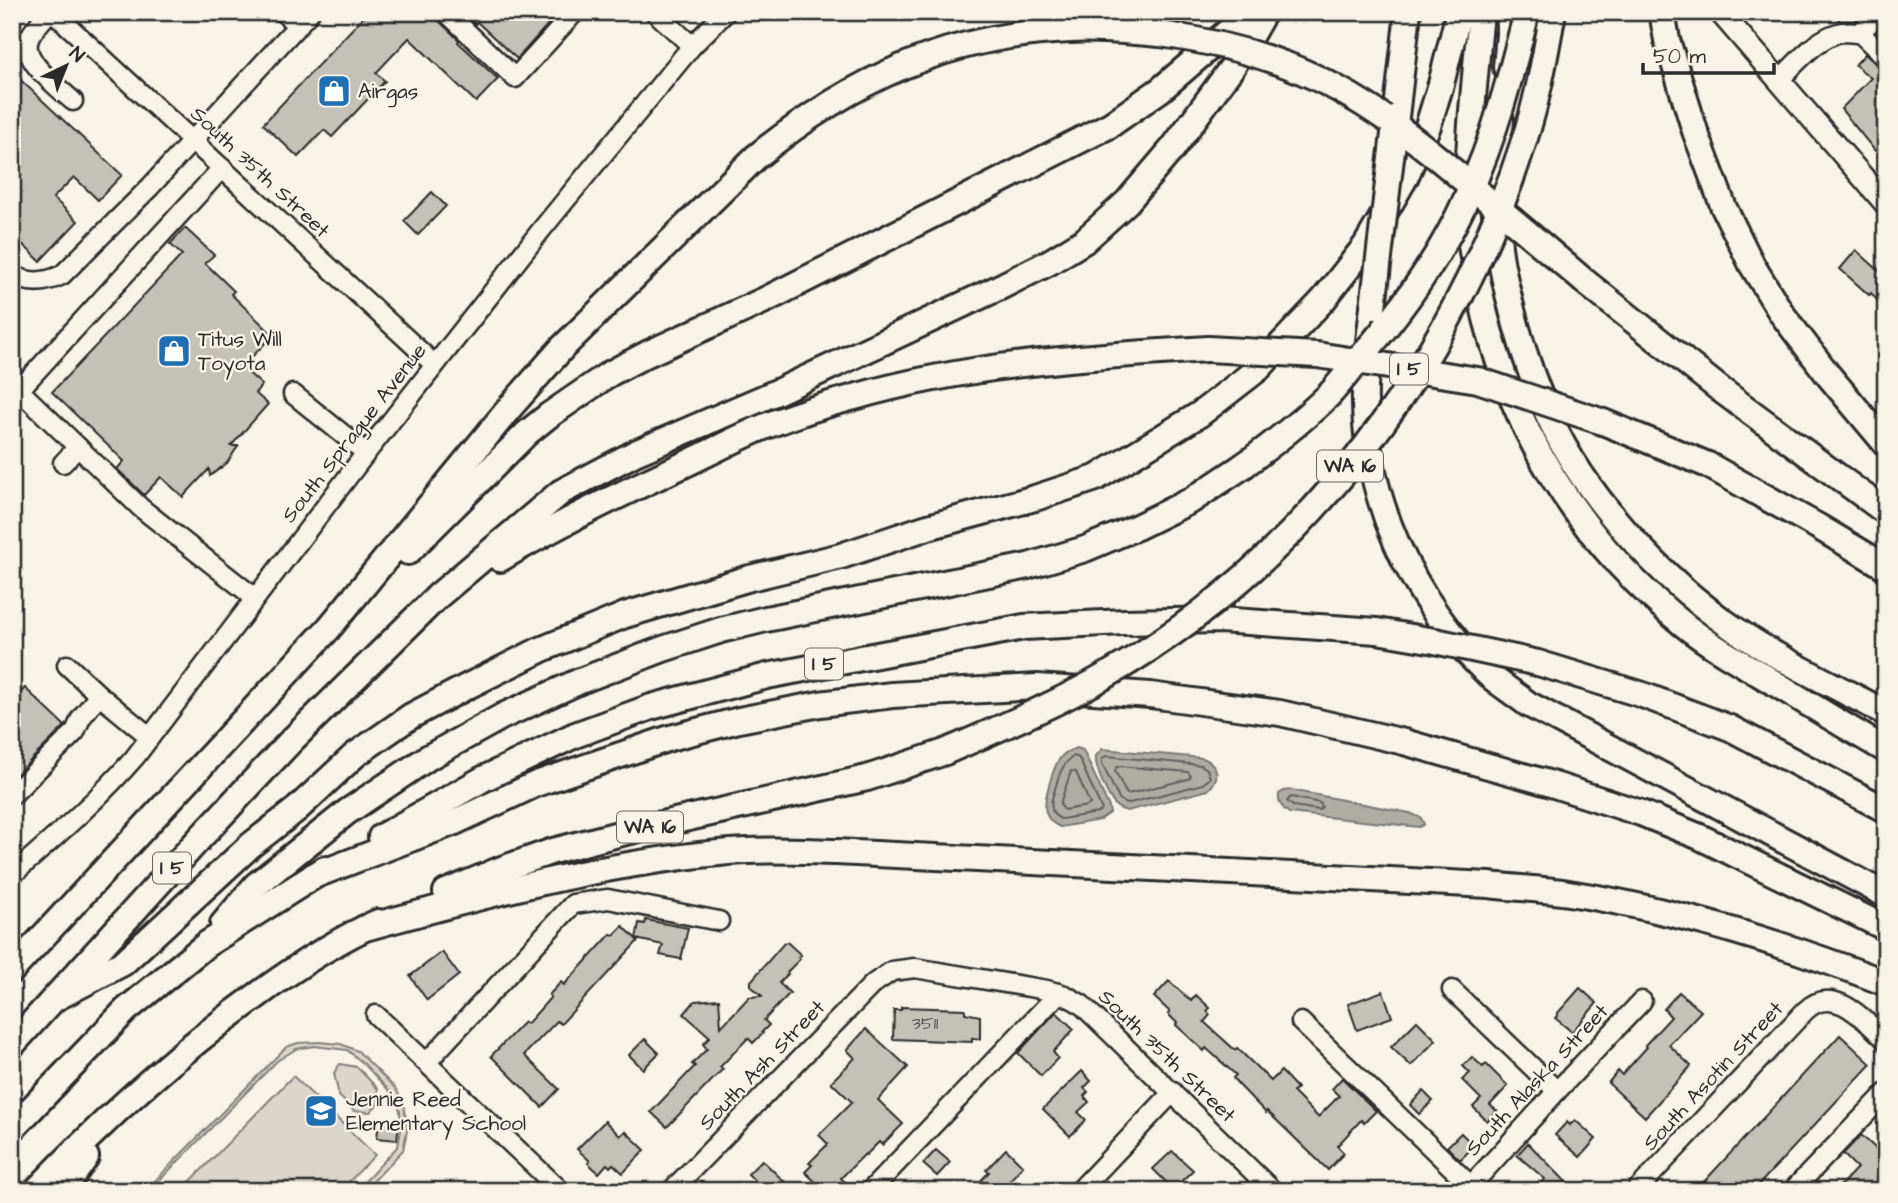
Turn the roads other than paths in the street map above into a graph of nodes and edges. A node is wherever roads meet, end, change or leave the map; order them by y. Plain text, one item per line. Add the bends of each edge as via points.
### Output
1 (51, 12) edge
2 (283, 12) edge
3 (446, 12) edge
4 (575, 12) edge
5 (656, 12) edge
6 (726, 12) edge
7 (1259, 12) edge
8 (1264, 12) edge
9 (1411, 12) edge
10 (1459, 12) edge
11 (1481, 12) edge
12 (1511, 12) edge
13 (1527, 12) edge
14 (1553, 12) edge
15 (1662, 12) edge
16 (1720, 12) edge
17 (1880, 12) edge
18 (304, 19) edge
19 (1860, 33) junction
20 (692, 46) junction
21 (1886, 58) edge
22 (1779, 80) junction
23 (73, 101) dead end
24 (192, 140) junction
25 (222, 167) junction
26 (1886, 204) edge
27 (12, 274) edge
28 (435, 365) junction
29 (14, 392) edge
30 (293, 394) dead end
31 (1886, 444) edge
32 (78, 447) junction
33 (366, 453) junction
34 (63, 463) dead end
35 (1886, 512) edge
36 (1886, 567) edge
37 (438, 596) junction
38 (255, 597) junction
39 (329, 628) junction
40 (67, 665) dead end
41 (99, 695) junction
42 (1886, 713) edge
43 (150, 737) junction
44 (1886, 750) edge
45 (12, 795) edge
46 (1886, 810) edge
47 (102, 873) junction
48 (12, 875) edge
49 (313, 876) junction
50 (1886, 895) edge
51 (719, 921) dead end
52 (365, 928) junction
53 (1886, 928) edge
54 (207, 944) junction
55 (12, 959) edge
56 (12, 970) edge
57 (888, 974) joint
58 (1886, 983) edge
59 (1452, 990) dead end
60 (1059, 993) junction
61 (56, 998) junction
62 (1643, 1001) dead end
63 (376, 1015) dead end
64 (1301, 1022) dead end
65 (1886, 1040) edge
66 (12, 1045) edge
67 (427, 1062) junction
68 (1557, 1091) junction
69 (1173, 1092) junction
70 (1886, 1093) edge
71 (117, 1112) junction
72 (12, 1129) edge
73 (1262, 1187) edge
74 (1468, 1188) edge
75 (36, 1191) edge
76 (62, 1191) edge
77 (561, 1191) edge
78 (671, 1191) edge
79 (870, 1191) edge
80 (1079, 1191) edge
81 (1636, 1191) edge
82 (1793, 1191) edge

1 - 23 street via 28,40 28,50 37,68
1 - 24 street, South 35th Street
2 - 18 street
3 - 4 street via 515,78
5 - 20 street
6 - 20 street, South Sprague Avenue
7 - 39 highway via 1110,125 609,374 527,433
8 - 37 highway via 1233,66 1173,148 1127,202 1084,241 996,289 635,453 561,492
9 - 50 highway, bridge via 1365,388 1380,502 1420,588 1455,638 1490,676 1528,704
10 - 61 highway via 1428,126 1405,178 1366,245 1324,299 1258,369 1200,414 1096,478 841,556 625,615 470,685 411,716 355,755 123,963
11 - 44 highway via 1468,214 1472,256 1488,331 1512,400 1552,479 1617,562 1686,626
12 - 42 highway via 1499,149 1499,248 1520,337 1551,421 1588,484 1634,540 1677,582 1732,628
13 - 54 highway, bridge via 1469,194 1425,272 1384,331 1330,393 1243,467 1192,500 1085,549 1028,566 722,630 580,681 503,716 429,757 347,812 256,885
14 - 52 highway, WA 16, bridge via 1524,141 1487,242 1438,339 1401,399 1320,503 1211,604 1108,675 945,752 867,778 553,851
15 - 31 highway via 1695,131 1752,265 1782,314
16 - 22 main road
17 - 19 street
18 - 24 street
19 - 21 street
19 - 22 street via 1829,36
20 - 28 street, South Sprague Avenue
22 - 26 main road
24 - 25 street, South 35th Street
24 - 27 street via 62,275 38,283
25 - 28 street, South 35th Street
25 - 29 street
28 - 33 street, South Sprague Avenue
29 - 32 street
30 - 33 street
32 - 34 street
32 - 38 street via 141,508
33 - 38 street, South Sprague Avenue
35 - 39 highway, bridge via 1721,390 1417,140 1340,90 1291,67 1224,45 1121,31 1032,33 950,49 874,78 808,117 756,157 563,348
36 - 37 highway, I 5, bridge via 1708,466 1602,422 1478,380 1317,355 1208,349 1015,365 852,397 769,425 598,504
37 - 61 highway, I 5 via 282,751
38 - 43 street, South Sprague Avenue
39 - 47 highway
40 - 41 street
41 - 43 street
41 - 45 street via 75,732
43 - 48 street, South Sprague Avenue via 114,782
46 - 49 highway, I 5, bridge via 1730,729 1640,694 1538,663 1435,641 1377,631 1220,620 1024,626 767,676 651,707 483,779
47 - 55 highway
47 - 56 highway
49 - 53 highway via 455,822 536,784 738,720 892,695 1037,687 1150,695 1280,713 1404,742 1641,813
49 - 54 highway, I 5
51 - 67 street via 608,900 573,904
52 - 58 highway via 498,891 646,862 722,853 836,852 1489,885 1568,893 1682,916 1793,948
52 - 71 highway via 292,970 213,1028
54 - 72 highway, I 5 via 126,1010
57 - 60 street, South 35th Street via 920,968
57 - 78 street, South Ash Street via 873,984
59 - 68 street
60 - 69 street, South 35th Street via 1091,1012
60 - 79 street
61 - 66 highway, I 5
62 - 68 street, South Alaska Street
63 - 67 street
64 - 74 street
65 - 81 street, South Asotin Street via 1849,1009 1828,1000 1818,1002
67 - 77 street
68 - 74 street, South Alaska Street
69 - 73 street, South 35th Street
69 - 80 street
70 - 82 street
71 - 75 highway
71 - 76 highway

